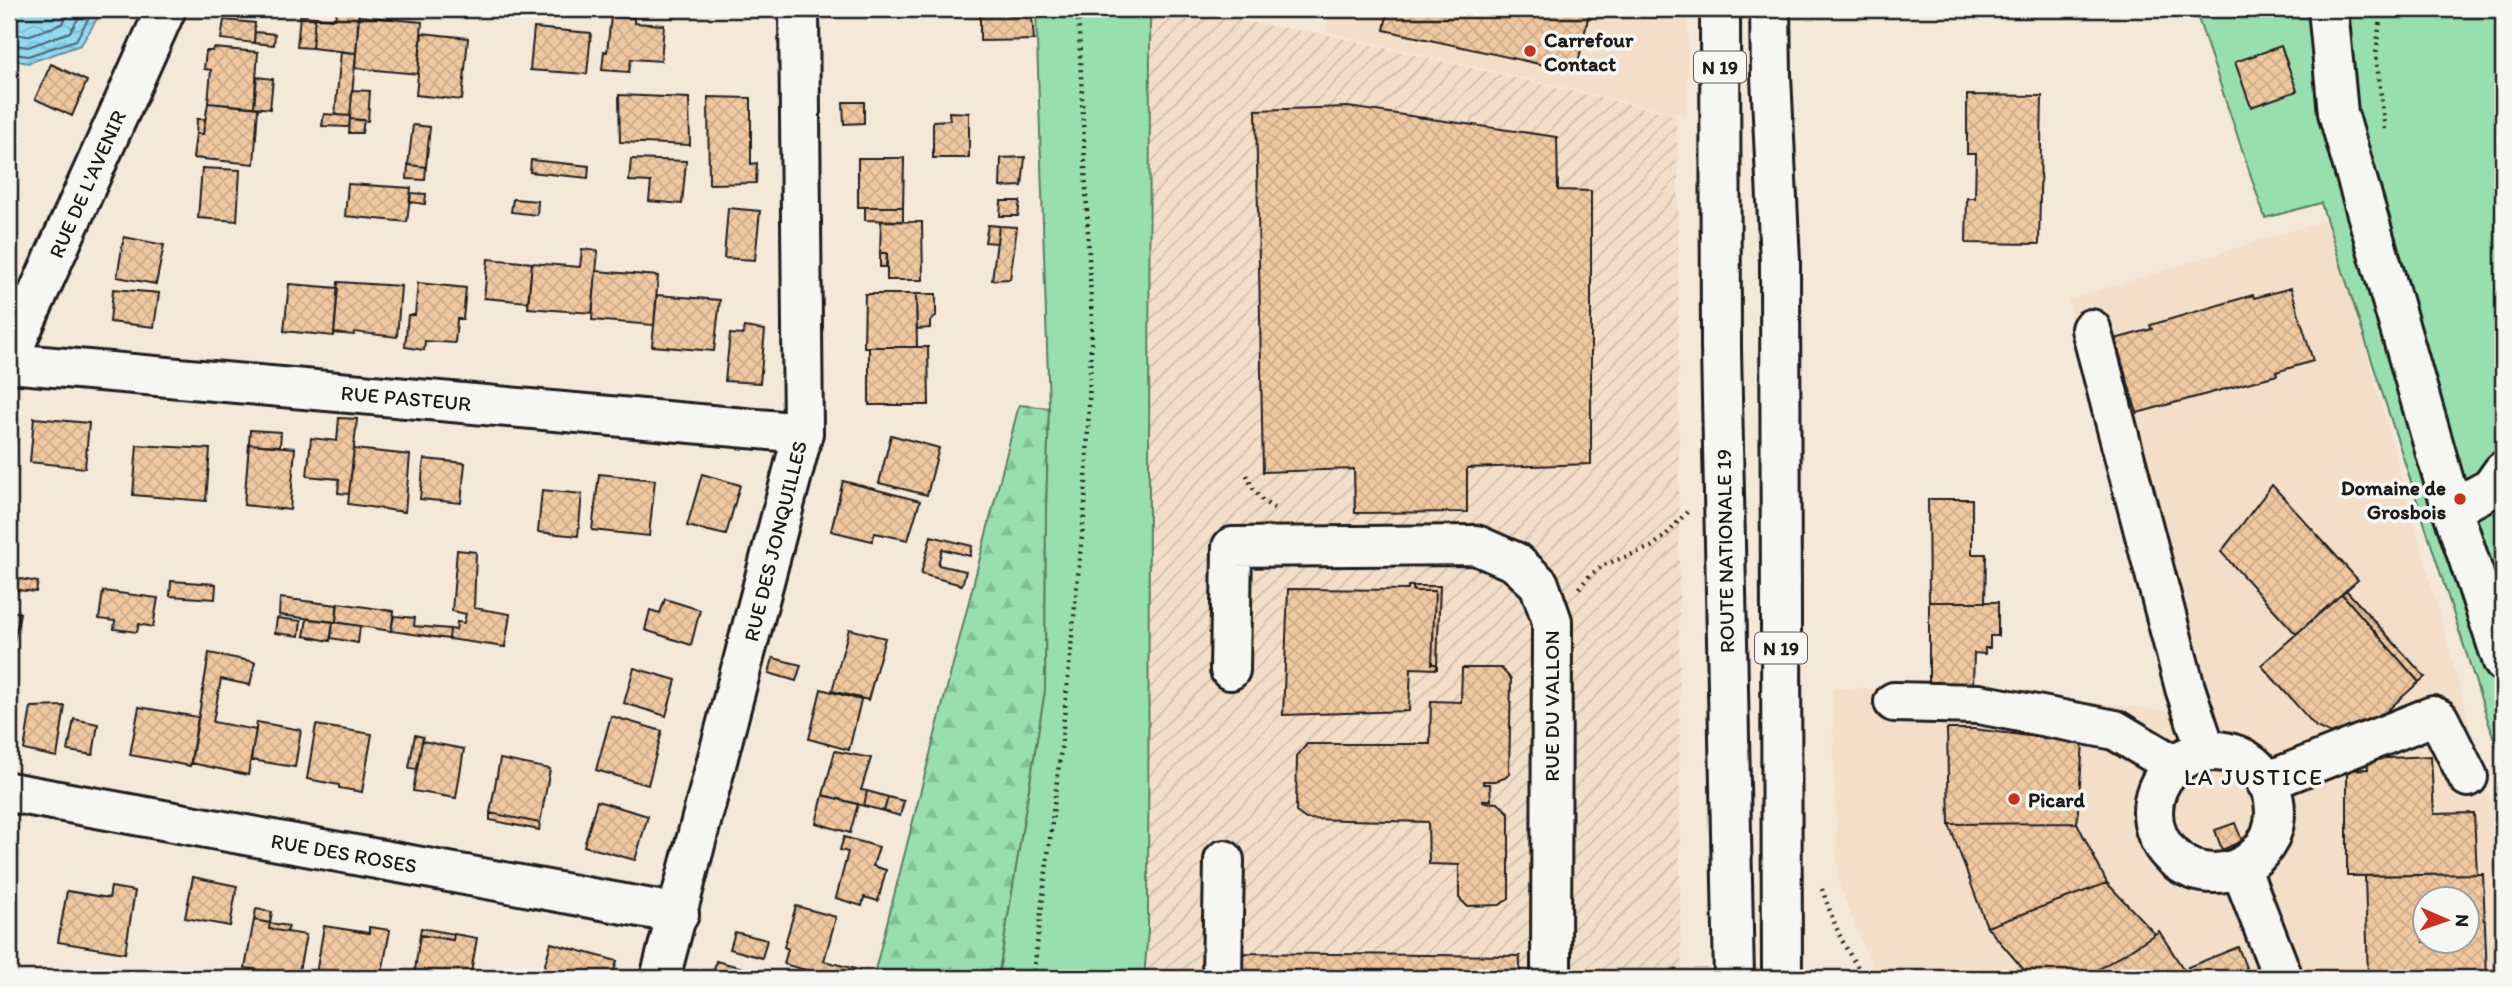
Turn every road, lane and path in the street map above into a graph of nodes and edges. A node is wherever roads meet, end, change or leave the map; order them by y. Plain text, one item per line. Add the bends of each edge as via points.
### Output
1 (166, 9) edge
2 (799, 9) edge
3 (1078, 9) edge
4 (1720, 9) edge
5 (1770, 9) edge
6 (2328, 9) edge
7 (2091, 329) dead end
8 (9, 361) edge
9 (803, 433) junction
10 (2503, 471) edge
11 (2452, 509) junction
12 (2503, 662) edge
13 (1230, 670) dead end
14 (1894, 702) dead end
15 (2190, 758) junction
16 (2468, 777) dead end
17 (2266, 782) junction
18 (9, 792) edge
19 (1224, 860) dead end
20 (2240, 867) junction
21 (679, 914) junction
22 (660, 978) edge
23 (1033, 978) edge
24 (1222, 978) edge
25 (1551, 978) edge
26 (1734, 978) edge
27 (1782, 978) edge
28 (2284, 978) edge

1 - 8 street, RUE DE L'AVENIR
2 - 9 street, RUE DES JONQUILLES
3 - 23 path via 1092,324 1086,491
4 - 26 street, ROUTE NATIONALE 19 / N 19 via 1721,349
5 - 27 street, N 19 via 1780,261
6 - 11 street via 2338,113
7 - 15 street via 2185,688
8 - 9 street, RUE PASTEUR
9 - 21 street, RUE DES JONQUILLES
10 - 11 street via 2491,488
11 - 12 street
13 - 25 street, RUE DU VALLON via 1231,547 1475,545 1515,562 1538,584 1552,621
14 - 15 street via 1979,704 2115,730
15 - 17 street via 2222,751 2239,756
15 - 20 street via 2162,780 2154,798 2158,836 2168,853 2202,872 2222,873
16 - 17 street via 2439,719 2433,716
17 - 20 street via 2275,810 2273,827 2266,844
18 - 21 street, RUE DES ROSES
19 - 24 street
20 - 28 street
21 - 22 street, RUE DES JONQUILLES

